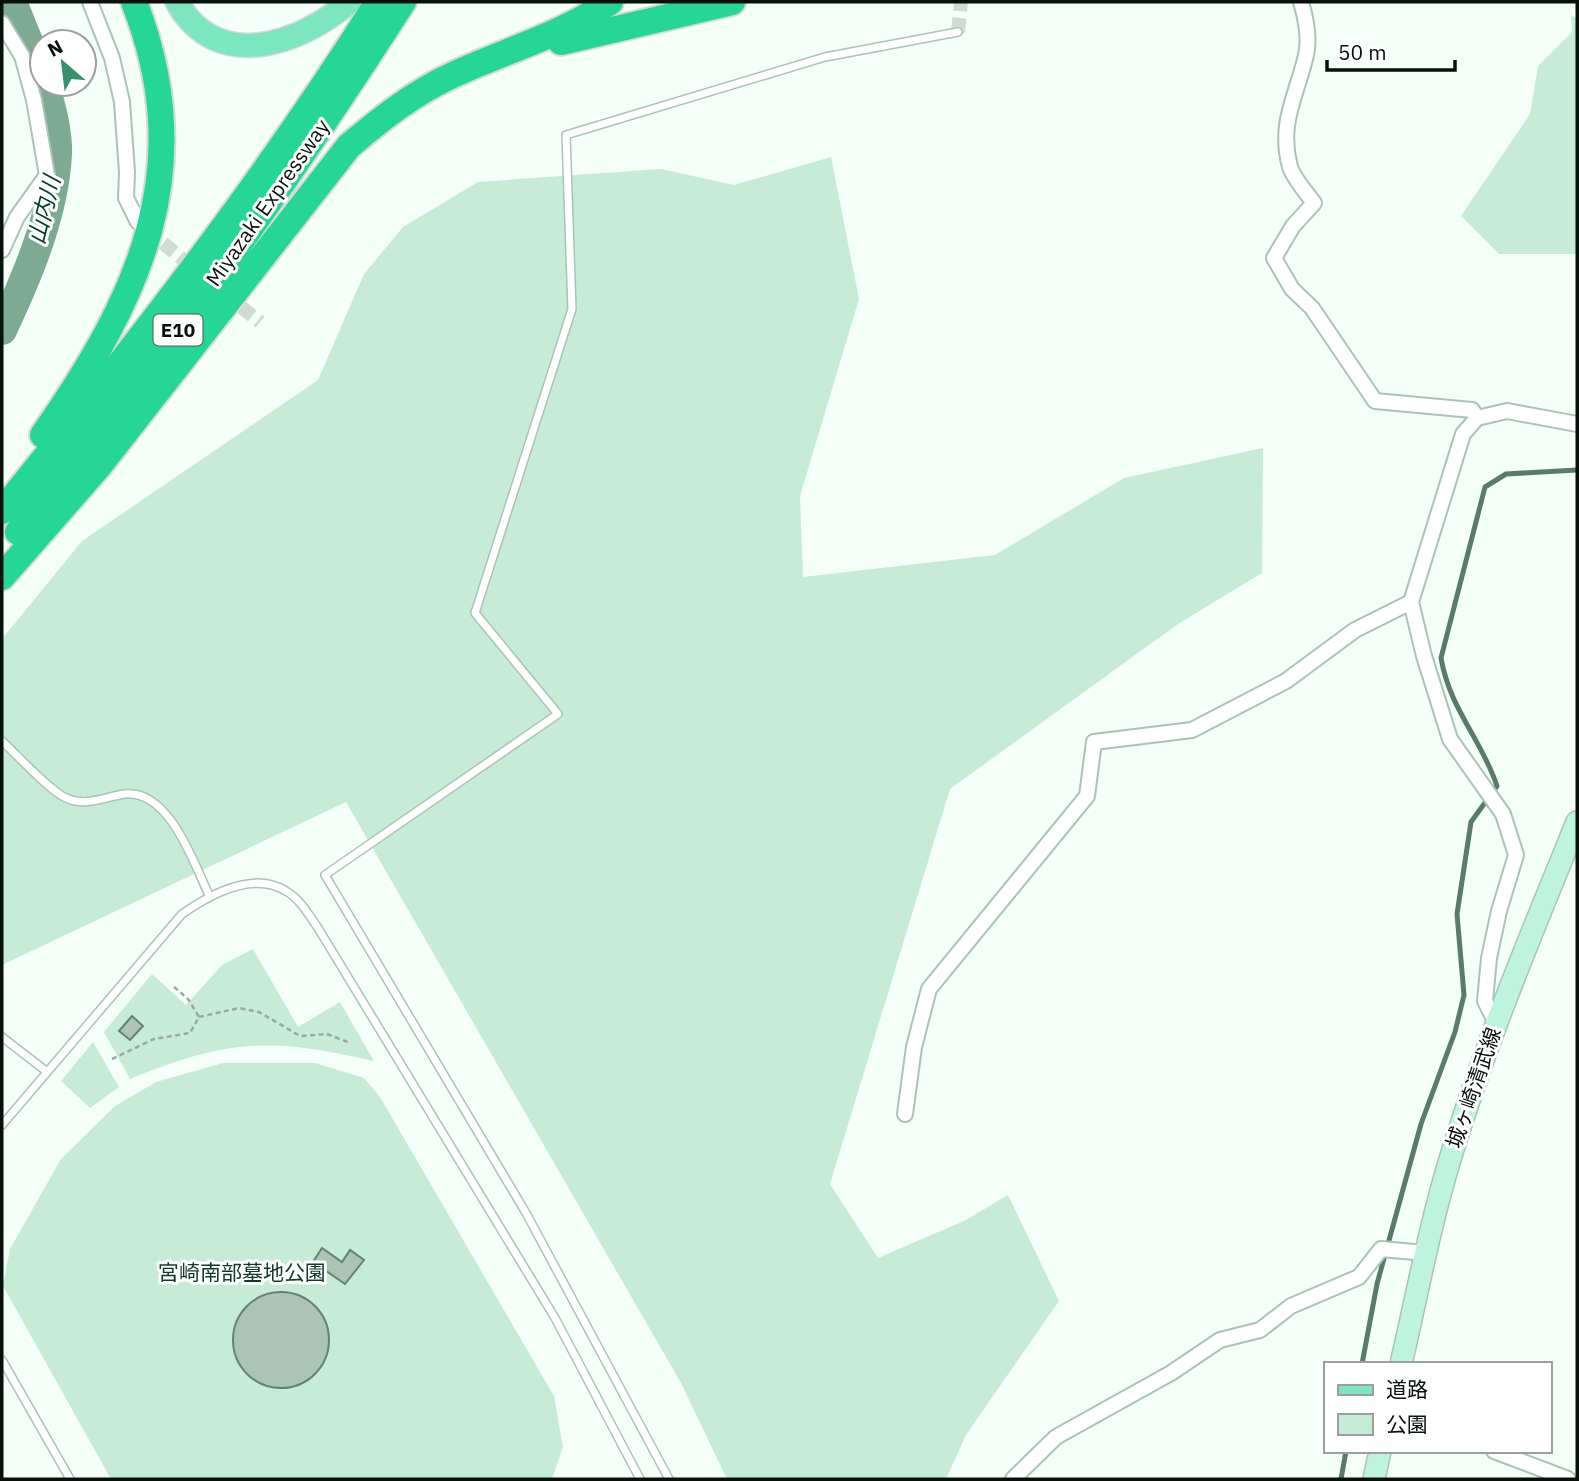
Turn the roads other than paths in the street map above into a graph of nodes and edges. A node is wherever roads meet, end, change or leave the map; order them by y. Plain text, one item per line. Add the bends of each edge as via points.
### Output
1 (90, 2) edge
2 (134, 2) edge
3 (177, 2) edge
4 (349, 2) edge
5 (366, 2) edge
6 (378, 2) edge
7 (403, 2) edge
8 (610, 2) edge
9 (732, 2) edge
10 (1301, 2) edge
11 (2, 23) edge
12 (958, 32) dead end
13 (364, 42) junction
14 (505, 55) junction
15 (322, 86) junction
16 (138, 222) tunnel mouth
17 (2, 250) edge
18 (1477, 418) junction
19 (1577, 424) edge
20 (2, 498) edge
21 (2, 511) edge
22 (2, 552) edge
23 (2, 577) edge
24 (1411, 602) junction
25 (2, 741) edge
26 (1577, 822) edge
27 (209, 895) junction
28 (1496, 1023) junction
29 (2, 1037) edge
30 (47, 1072) junction
31 (905, 1115) dead end
32 (2, 1125) edge
33 (1426, 1253) junction
34 (2, 1360) edge
35 (1401, 1362) edge
36 (1380, 1453) edge
37 (1499, 1453) edge
38 (70, 1479) edge
39 (640, 1479) edge
40 (669, 1479) edge
41 (1013, 1479) edge
42 (1374, 1479) edge
43 (1568, 1479) edge

1 - 16 street via 112,58 122,102 126,198
2 - 20 highway via 157,84 161,130 155,210 135,278 99,351
3 - 4 main road via 198,29 217,39 259,46 312,29
5 - 15 highway
6 - 13 highway
7 - 13 highway
8 - 14 highway
9 - 14 highway
10 - 18 street via 1307,23 1307,53 1288,106 1287,141 1290,169 1314,203 1274,258 1375,401 1472,410
11 - 17 street via 22,56 47,175 17,217
12 - 40 lane via 825,57 566,135 572,309 475,613 558,714 325,875 526,1213
13 - 15 highway, Miyazaki Expressway / E10
13 - 22 highway, Miyazaki Expressway / E10 via 243,242 153,366
14 - 23 highway via 420,93 349,146 99,466
15 - 21 highway, Miyazaki Expressway / E10 via 165,306
18 - 19 street via 1507,411
18 - 24 street via 1463,433
24 - 28 street via 1450,739 1503,814 1516,855 1489,958 1485,1001
24 - 31 street via 1355,630 1286,681 1192,730 1094,742 1087,796 929,989 914,1047
25 - 27 lane via 65,798 82,802 128,794 153,802 173,819
26 - 28 main road, 城ヶ崎清武線
27 - 30 lane via 158,938
27 - 39 lane via 229,887 258,885 285,890 304,908 555,1318
28 - 33 main road, 城ヶ崎清武線 via 1449,1160
29 - 30 lane
30 - 32 lane
33 - 35 main road, 城ヶ崎清武線
33 - 41 street via 1381,1249 1359,1277 1291,1306 1260,1330 1220,1340 1056,1437
34 - 38 lane
36 - 42 main road
37 - 43 street

